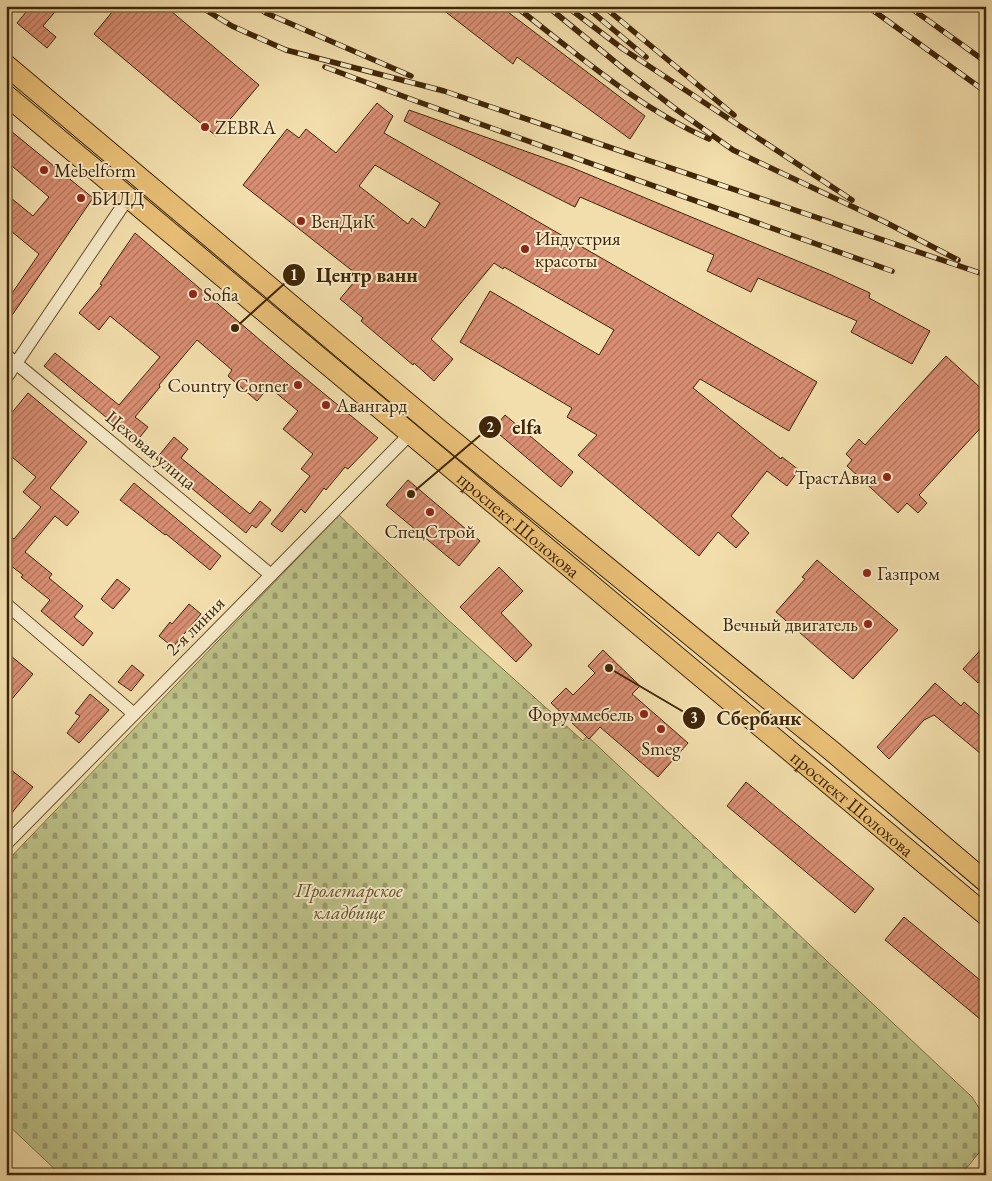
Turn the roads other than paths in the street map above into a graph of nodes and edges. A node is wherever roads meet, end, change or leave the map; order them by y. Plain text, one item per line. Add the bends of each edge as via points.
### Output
1 (6, 65) edge
2 (6, 95) edge
3 (128, 198) junction
4 (6, 354) edge
5 (16, 363) junction
6 (6, 378) edge
7 (410, 434) junction
8 (271, 575) junction
9 (6, 604) edge
10 (134, 714) junction
11 (6, 844) edge
12 (986, 882) edge
13 (986, 915) edge

1 - 12 main road, проспект Шолохова
2 - 3 main road, проспект Шолохова
3 - 5 street
3 - 7 main road, проспект Шолохова
4 - 5 street, Цеховая улица
5 - 6 street
5 - 8 street, Цеховая улица
7 - 8 street, 2-я линия
7 - 13 main road, проспект Шолохова
8 - 10 street, 2-я линия
9 - 10 street
10 - 11 street, 2-я линия

